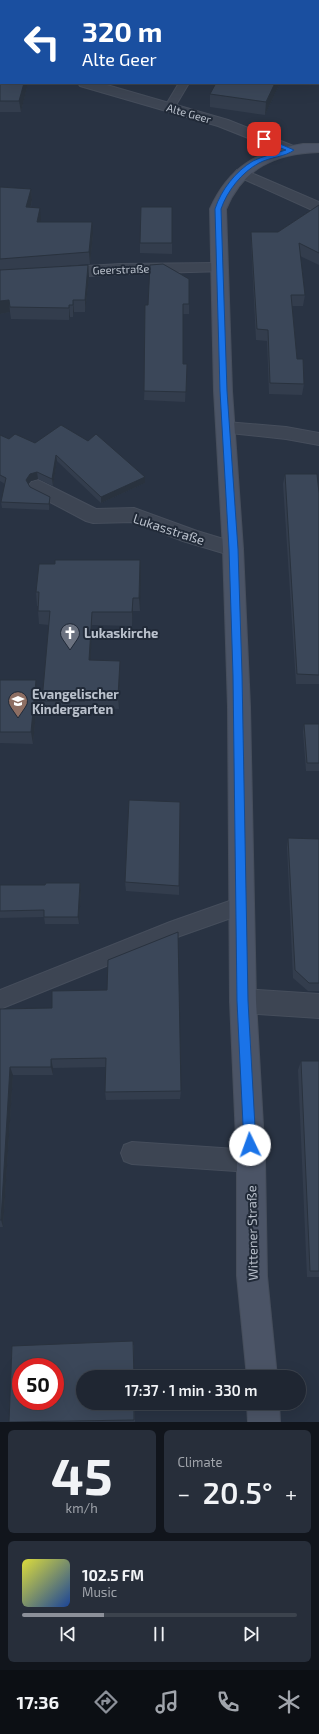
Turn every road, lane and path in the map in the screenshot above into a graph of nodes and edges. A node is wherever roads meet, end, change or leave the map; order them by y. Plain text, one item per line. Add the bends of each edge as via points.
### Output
1 (88, 84) edge
2 (183, 84) edge
3 (170, 108) junction
4 (319, 148) edge
5 (291, 150) junction
6 (242, 173) junction
7 (319, 208) edge
8 (219, 268) junction
9 (0, 276) edge
10 (226, 428) junction
11 (319, 439) edge
12 (38, 487) dead end
13 (234, 549) junction
14 (242, 906) junction
15 (0, 1000) edge
16 (243, 1001) junction
17 (319, 1006) edge
18 (132, 1153) dead end
19 (251, 1161) junction
20 (262, 1370) edge
21 (263, 1410) edge
22 (264, 1422) edge

1 - 3 street, Alte Geer
2 - 3 lane
3 - 5 street, Alte Geer via 223,123
4 - 5 main road, Wittener Straße
5 - 6 main road, Wittener Straße via 256,162
6 - 7 street
6 - 8 main road, Wittener Straße via 222,196 218,209
8 - 9 street, Geerstraße via 121,268
8 - 10 main road, Wittener Straße
10 - 11 street via 286,433
10 - 13 main road, Wittener Straße
12 - 13 street, Lukasstraße via 93,516 134,515
13 - 14 main road, Wittener Straße
14 - 15 lane via 177,928
14 - 16 main road, Wittener Straße
16 - 17 street
16 - 19 main road, Wittener Straße
18 - 19 lane
19 - 20 main road, Wittener Straße via 252,1276
21 - 22 main road

